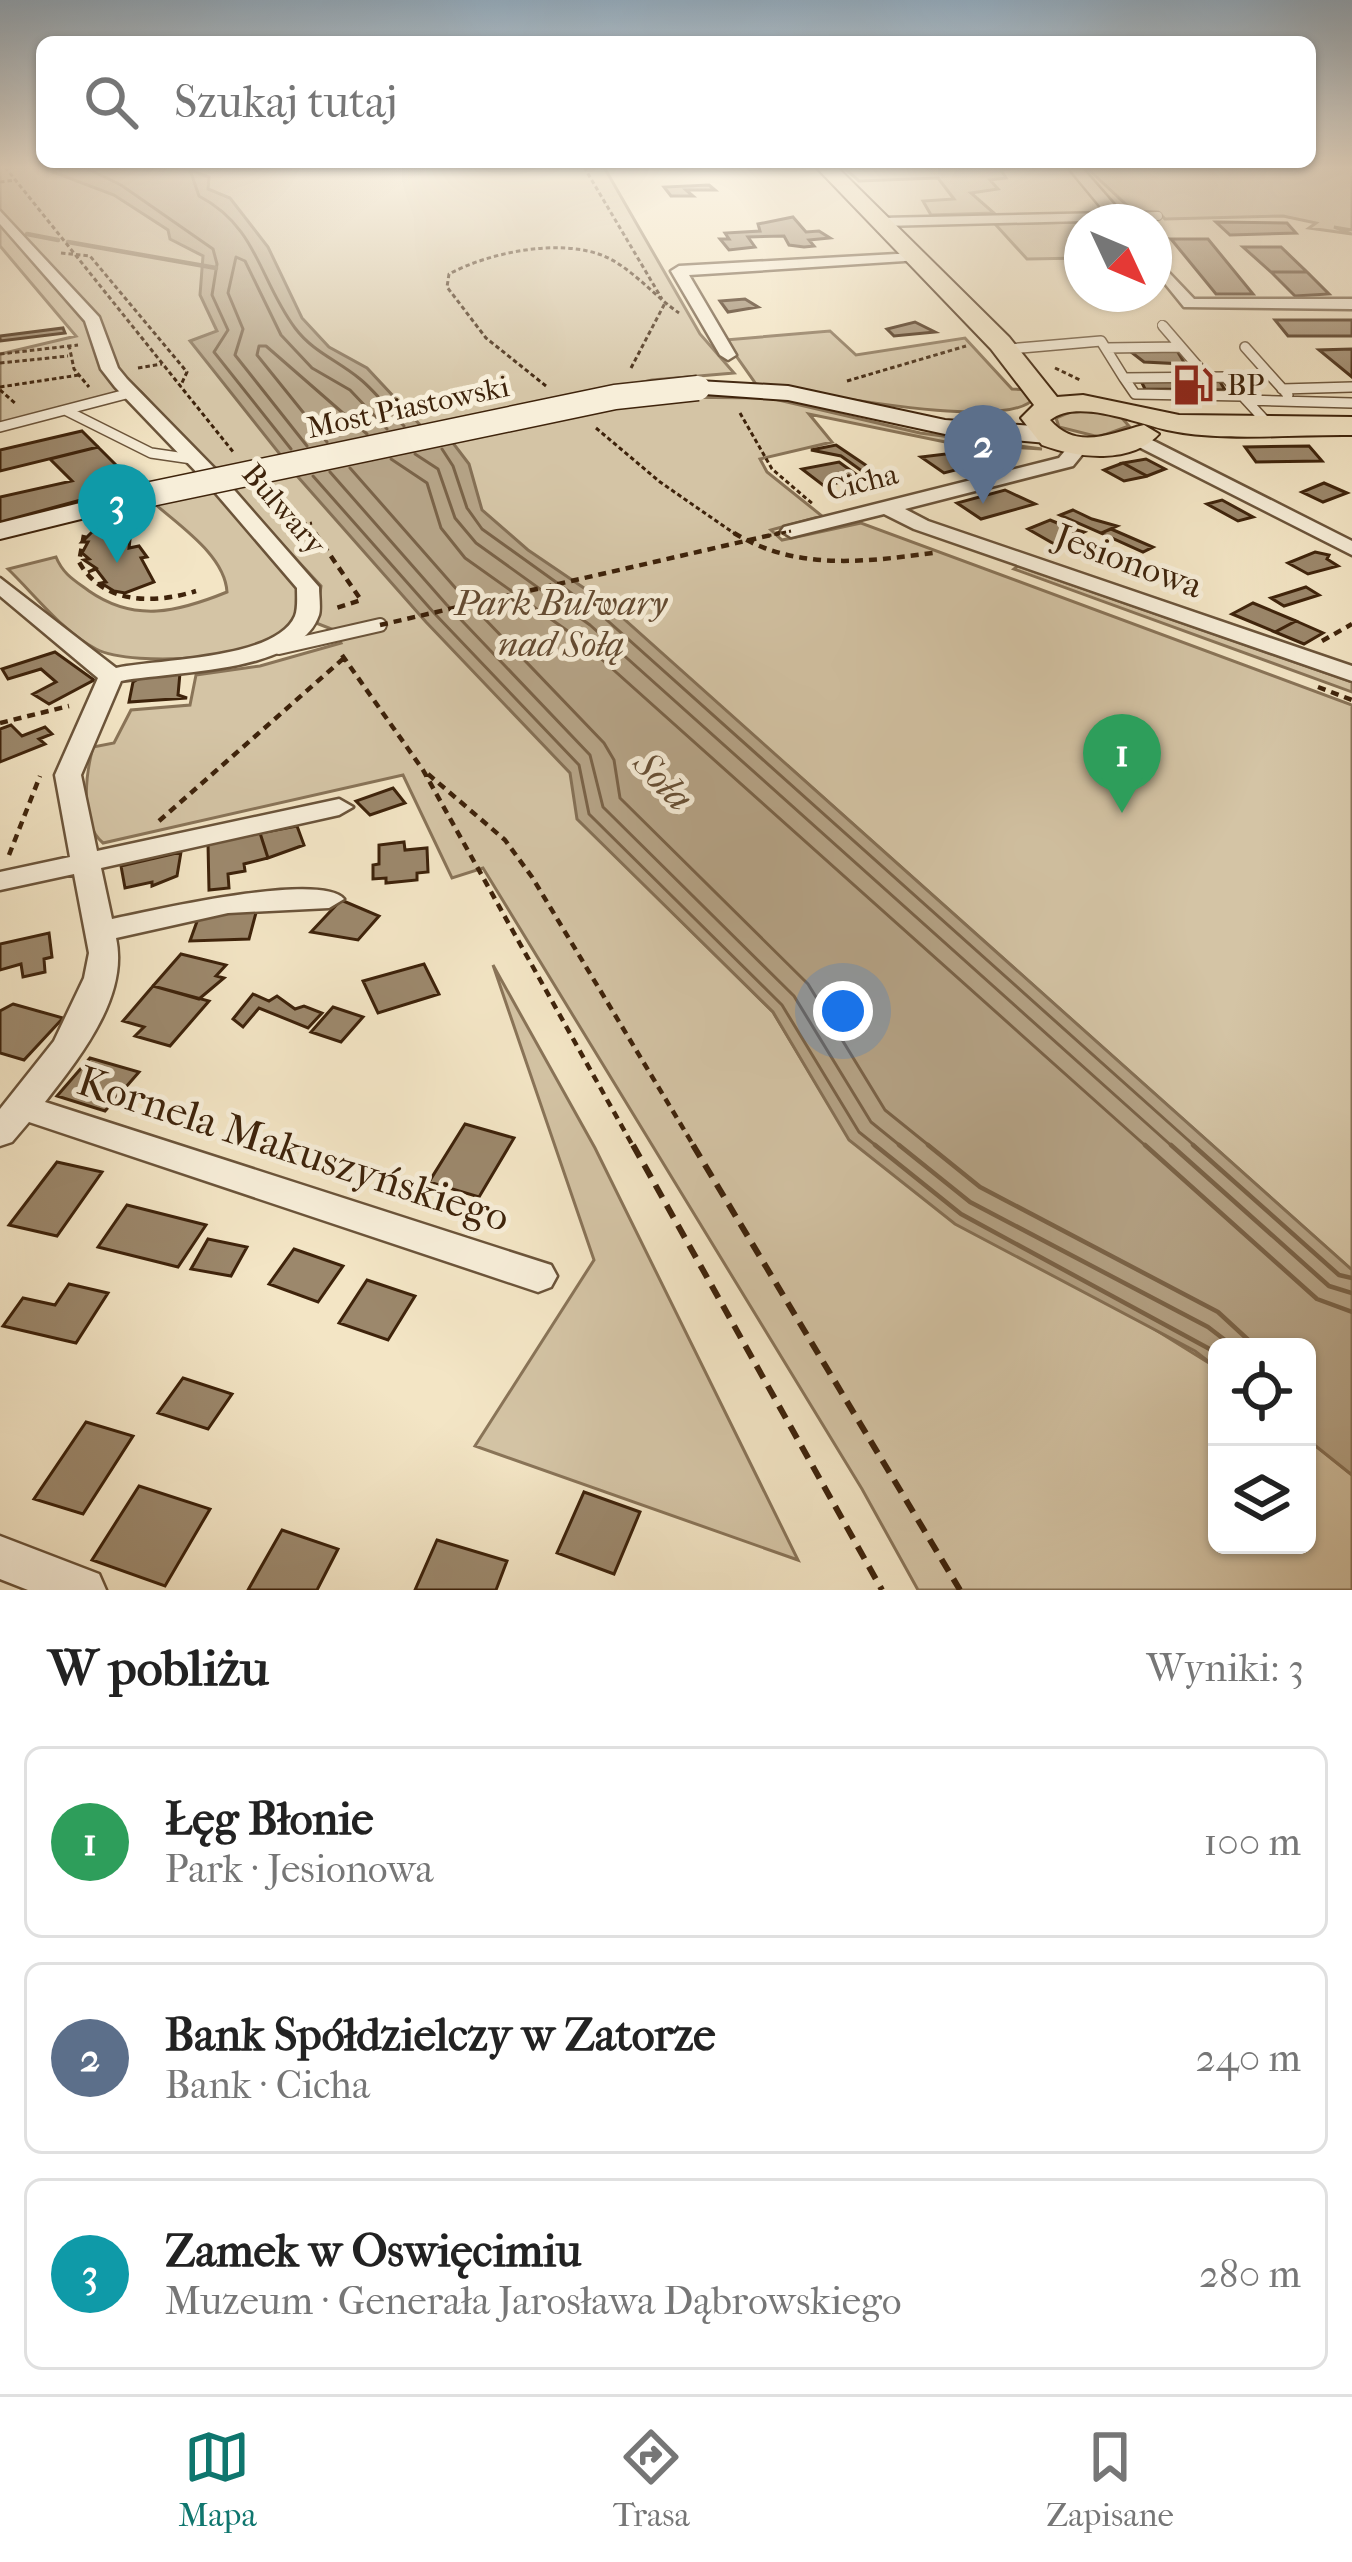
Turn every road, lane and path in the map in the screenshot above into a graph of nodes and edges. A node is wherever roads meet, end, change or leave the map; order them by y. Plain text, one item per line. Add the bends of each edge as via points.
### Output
1 (24, 241) edge
2 (63, 241) edge
3 (628, 241) edge
4 (900, 241) edge
5 (71, 252) junction
6 (38, 256) junction
7 (915, 257) junction
8 (1172, 282) edge
9 (1352, 304) edge
10 (1162, 325) dead end
11 (1093, 328) dead end
12 (1103, 344) junction
13 (995, 345) junction
14 (1181, 347) junction
15 (1245, 347) dead end
16 (0, 354) edge
17 (728, 355) dead end
18 (68, 356) junction
19 (0, 363) edge
20 (162, 364) junction
21 (1035, 367) junction
22 (123, 370) dead end
23 (79, 375) junction
24 (1124, 377) junction
25 (1207, 377) junction
26 (626, 378) dead end
27 (848, 381) dead end
28 (0, 387) edge
29 (89, 387) dead end
30 (180, 387) junction
31 (1352, 387) edge
32 (1282, 389) junction
33 (130, 393) junction
34 (1244, 398) junction
35 (1292, 399) junction
36 (1352, 403) edge
37 (735, 404) dead end
38 (1096, 404) junction
39 (65, 410) junction
40 (1044, 419) junction
41 (1352, 426) edge
42 (0, 428) edge
43 (1271, 428) junction
44 (1139, 430) junction
45 (1352, 436) edge
46 (1079, 445) junction
47 (192, 459) junction
48 (244, 463) dead end
49 (268, 488) dead end
50 (886, 507) junction
51 (832, 520) junction
52 (312, 523) junction
53 (116, 530) dead end
54 (0, 531) edge
55 (271, 531) dead end
56 (790, 531) joint
57 (1352, 549) edge
58 (0, 585) edge
59 (196, 591) dead end
60 (336, 608) dead end
61 (1352, 624) edge
62 (380, 625) joint
63 (328, 637) junction
64 (1318, 643) dead end
65 (254, 653) junction
66 (344, 658) junction
67 (1352, 674) edge
68 (111, 676) junction
69 (0, 724) edge
70 (62, 726) dead end
71 (44, 769) dead end
72 (423, 770) junction
73 (338, 808) dead end
74 (99, 860) junction
75 (2, 874) edge
76 (329, 899) dead end
77 (99, 932) junction
78 (11, 1120) edge
79 (538, 1276) dead end
80 (0, 1557) edge
81 (83, 1590) edge
82 (882, 1590) edge
83 (960, 1590) edge

1 - 6 street, Bulwary
2 - 5 path
3 - 26 path via 665,304
4 - 7 main road
5 - 6 path
5 - 20 path
5 - 30 path via 90,256 187,372
6 - 33 street, Bulwary via 93,320 110,369
7 - 13 main road
7 - 17 street via 679,271
8 - 9 street via 1190,304
10 - 14 lane
11 - 12 lane
12 - 13 lane
12 - 14 lane
12 - 24 lane
13 - 21 main road
13 - 27 path
13 - 40 main road
14 - 25 lane
15 - 32 lane
16 - 18 path via 69,345
18 - 19 path
18 - 23 path
20 - 22 path
20 - 30 path
21 - 38 main road
21 - 43 main road via 1151,409
23 - 28 path
23 - 29 path
24 - 25 lane
24 - 34 lane via 1135,394
25 - 34 lane via 1225,377
30 - 48 path
31 - 32 lane
32 - 35 lane
33 - 39 lane
33 - 47 street, Bulwary
34 - 35 lane
34 - 43 lane
35 - 36 lane
37 - 51 path via 772,470
38 - 40 main road
38 - 44 main road
39 - 42 lane
39 - 47 lane via 151,453
40 - 46 main road
40 - 54 street, Most Piastowski, bridge via 945,427 816,398 698,388 615,397
41 - 43 main road
43 - 44 main road
44 - 45 main road
44 - 46 main road via 1116,446
44 - 57 street
46 - 50 street, Cicha via 1066,463
47 - 65 street, Bulwary via 308,587 307,622
49 - 52 path
50 - 51 street, Cicha
50 - 67 street, Jesionowa
51 - 56 street, Cicha
52 - 55 path
52 - 60 path via 361,600
53 - 59 path via 80,539 80,566 91,579 154,602
56 - 62 path, bridge
58 - 68 street
61 - 64 path
62 - 63 lane
63 - 65 lane
63 - 66 path
65 - 68 street, Bulwary
66 - 72 path
66 - 74 path via 204,784
68 - 74 street via 68,775
69 - 70 path via 72,705
71 - 75 path
72 - 82 path
72 - 83 path via 505,840 532,877
73 - 74 street
74 - 75 street
74 - 77 street
76 - 77 street via 229,904
77 - 78 street via 102,982 92,1005
78 - 79 street, Kornela Makuszyńskiego
80 - 81 street

